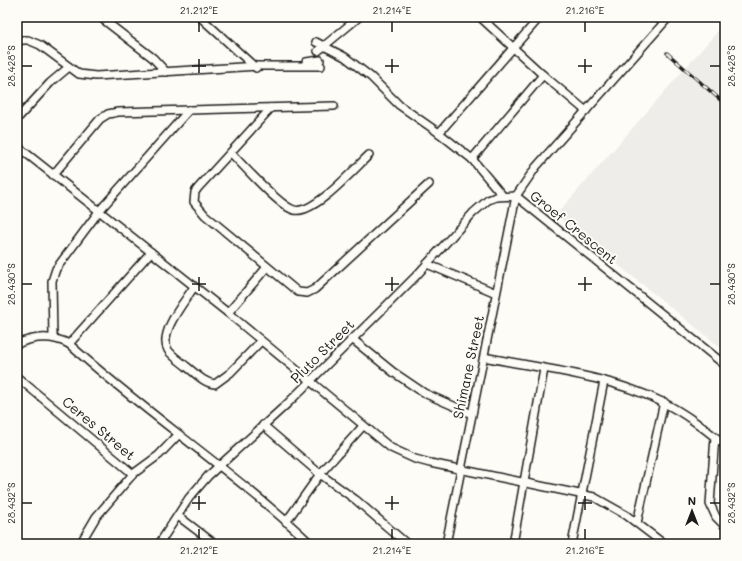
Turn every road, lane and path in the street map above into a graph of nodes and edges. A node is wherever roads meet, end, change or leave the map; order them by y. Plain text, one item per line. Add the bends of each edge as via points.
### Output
1 (100, 17) edge
2 (199, 17) edge
3 (359, 17) edge
4 (480, 17) edge
5 (540, 17) edge
6 (669, 17) edge
7 (316, 42) dead end
8 (17, 44) edge
9 (512, 48) junction
10 (318, 51) dead end
11 (258, 66) junction
12 (69, 67) junction
13 (166, 72) junction
14 (543, 75) junction
15 (334, 106) dead end
16 (272, 108) junction
17 (189, 110) junction
18 (586, 111) junction
19 (17, 119) edge
20 (439, 133) junction
21 (17, 146) edge
22 (231, 153) junction
23 (369, 155) dead end
24 (472, 159) junction
25 (53, 174) junction
26 (429, 184) dead end
27 (502, 195) junction
28 (516, 196) junction
29 (100, 210) junction
30 (151, 252) junction
31 (427, 264) junction
32 (267, 267) junction
33 (194, 287) junction
34 (496, 294) junction
35 (228, 313) junction
36 (53, 337) junction
37 (352, 338) junction
38 (261, 341) junction
39 (17, 344) edge
40 (69, 344) junction
41 (484, 358) junction
42 (725, 365) edge
43 (544, 369) junction
44 (17, 377) edge
45 (310, 381) junction
46 (604, 381) junction
47 (664, 402) junction
48 (472, 414) junction
49 (263, 425) junction
50 (363, 426) junction
51 (178, 435) junction
52 (715, 437) junction
53 (725, 445) edge
54 (218, 466) junction
55 (461, 470) junction
56 (133, 474) junction
57 (320, 474) junction
58 (523, 482) junction
59 (582, 493) junction
60 (178, 516) junction
61 (286, 522) junction
62 (637, 523) junction
63 (725, 526) edge
64 (80, 544) edge
65 (159, 544) edge
66 (215, 544) edge
67 (311, 544) edge
68 (407, 544) edge
69 (446, 544) edge
70 (513, 544) edge
71 (572, 544) edge
72 (664, 544) edge

1 - 13 street
2 - 11 street
2 - 11 street via 255,68 320,63
3 - 10 street
4 - 9 street
5 - 9 street
6 - 18 street, Groef Crescent
7 - 20 street via 345,57 371,77 399,106
8 - 12 street via 20,40 28,40
9 - 14 street
9 - 20 street
11 - 13 street
12 - 13 street via 79,74 96,76
12 - 19 street via 50,82
14 - 18 street
14 - 24 street
15 - 16 street
16 - 17 street
16 - 22 street
17 - 25 street via 108,114 100,119
17 - 29 street
18 - 28 street, Groef Crescent via 527,178
20 - 24 street
21 - 25 street
22 - 23 street via 284,204 299,210 311,207
22 - 32 street via 198,188 194,202 205,215
24 - 27 street
25 - 29 street
26 - 32 street via 310,292 298,292
27 - 28 street, Pluto Street
27 - 31 street, Pluto Street via 482,205
28 - 34 street, Shimane Street
28 - 42 street, Groef Crescent
29 - 30 street
29 - 36 street via 53,275
30 - 33 street
30 - 40 street
31 - 34 street
31 - 37 street, Pluto Street
32 - 35 street
33 - 35 street
33 - 38 street via 166,334 166,345 173,356 206,381 215,384 230,373
34 - 41 street, Shimane Street
35 - 38 street
36 - 39 street
36 - 40 street
37 - 45 street, Pluto Street
37 - 48 street via 393,372 424,393
38 - 45 street
40 - 51 street
41 - 43 street
41 - 48 street, Shimane Street
43 - 46 street
43 - 58 street
44 - 56 street, Ceres Street
45 - 49 street, Pluto Street
45 - 50 street
46 - 47 street
46 - 59 street
47 - 52 street
47 - 62 street
48 - 55 street, Shimane Street
49 - 54 street, Pluto Street
49 - 57 street
50 - 55 street via 402,454
50 - 57 street
51 - 54 street
51 - 56 street via 159,455
52 - 53 street
52 - 63 street via 710,504 716,517
54 - 60 street, Pluto Street via 200,484
54 - 61 street via 271,507
55 - 58 street
55 - 69 street, Shimane Street
56 - 64 street, Ceres Street via 96,517
57 - 61 street
57 - 68 street via 356,500
58 - 59 street
58 - 70 street
59 - 62 street via 604,502
59 - 71 street
60 - 65 street, Pluto Street
60 - 66 street
61 - 67 street
62 - 72 street

